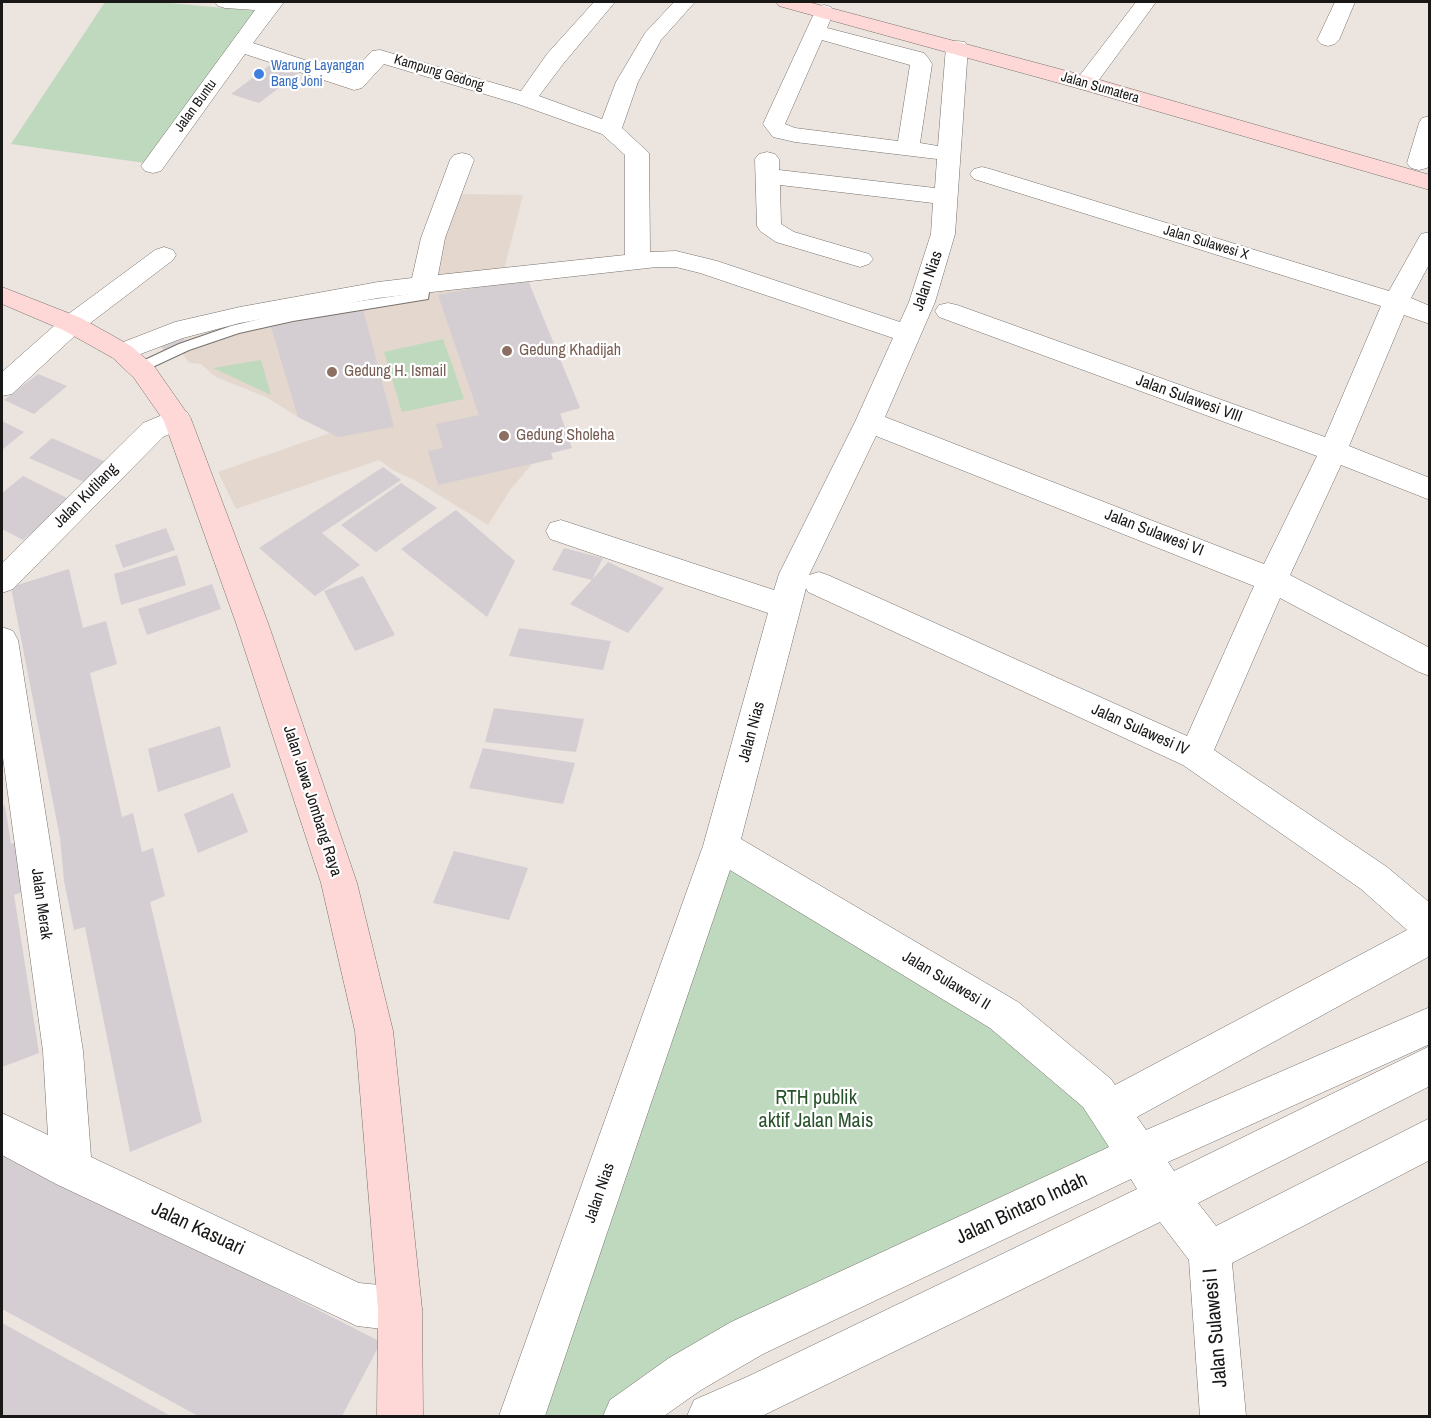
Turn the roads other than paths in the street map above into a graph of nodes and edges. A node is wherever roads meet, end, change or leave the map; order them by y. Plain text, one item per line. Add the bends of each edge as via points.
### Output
1 (225, 2) edge
2 (272, 2) edge
3 (605, 2) edge
4 (685, 2) edge
5 (786, 2) edge
6 (1146, 2) edge
7 (1345, 2) edge
8 (824, 11) junction
9 (814, 32) junction
10 (1328, 40) dead end
11 (240, 46) junction
12 (957, 47) junction
13 (1085, 83) junction
14 (526, 99) junction
15 (1430, 123) edge
16 (610, 129) junction
17 (908, 149) junction
18 (950, 154) junction
19 (462, 160) dead end
20 (153, 166) dead end
21 (1423, 172) edge
22 (982, 174) dead end
23 (947, 197) junction
24 (1430, 239) edge
25 (164, 255) dead end
26 (860, 259) dead end
27 (638, 262) junction
28 (423, 285) junction
29 (2, 295) edge
30 (1396, 302) junction
31 (948, 311) dead end
32 (1430, 316) edge
33 (72, 324) junction
34 (908, 334) junction
35 (130, 360) junction
36 (2, 387) edge
37 (177, 419) junction
38 (870, 422) junction
39 (1333, 451) junction
40 (1430, 490) edge
41 (561, 531) dead end
42 (1272, 580) junction
43 (2, 581) edge
44 (819, 584) dead end
45 (785, 606) junction
46 (2, 640) edge
47 (1430, 663) edge
48 (1195, 755) junction
49 (721, 846) junction
50 (1430, 927) edge
51 (1430, 937) edge
52 (1430, 1025) edge
53 (1430, 1065) edge
54 (1108, 1111) junction
55 (2, 1132) edge
56 (1430, 1138) edge
57 (1139, 1154) junction
58 (71, 1169) junction
59 (1167, 1197) junction
60 (1210, 1252) junction
61 (400, 1309) junction
62 (400, 1416) edge
63 (522, 1416) edge
64 (626, 1416) edge
65 (710, 1416) edge
66 (1223, 1416) edge

1 - 2 street
2 - 11 street
3 - 14 street
4 - 16 street via 652,37 627,82
5 - 8 main road, Jalan Sumatera
6 - 13 street
7 - 10 street
8 - 9 street
8 - 12 main road, Jalan Sumatera
9 - 17 street via 916,58 921,64
9 - 17 street via 774,124 777,128 795,135
11 - 14 street, Kampung Gedong via 354,82 380,56
11 - 20 street, Jalan Buntu
12 - 13 main road, Jalan Sumatera
12 - 18 street, Jalan Nias
13 - 21 main road, Jalan Sumatera
14 - 16 street, Kampung Gedong
15 - 21 street
16 - 27 street, Kampung Gedong via 637,153
17 - 18 street
18 - 23 street, Jalan Nias
19 - 28 street via 439,220
22 - 30 street, Jalan Sulawesi X
23 - 26 street via 766,168 769,226 785,237
23 - 34 street, Jalan Nias via 943,234
24 - 30 street
25 - 33 street
27 - 28 street
27 - 34 street via 676,259 708,267
28 - 35 street via 240,315 175,331
29 - 33 main road, Jalan Jawa Jombang Raya
30 - 32 street, Jalan Sulawesi X
30 - 39 street
31 - 39 street, Jalan Sulawesi VIII
33 - 35 main road, Jalan Jawa Jombang Raya
33 - 36 street
34 - 38 street, Jalan Nias
35 - 37 main road, Jalan Jawa Jombang Raya
37 - 43 street, Jalan Kutilang via 153,430
37 - 61 main road, Jalan Jawa Jombang Raya via 339,883 374,1031
38 - 42 street, Jalan Sulawesi VI
38 - 45 street, Jalan Nias via 794,574
39 - 40 street, Jalan Sulawesi VIII
39 - 42 street
41 - 45 street
42 - 47 street, Jalan Sulawesi VI
42 - 48 street
44 - 48 street, Jalan Sulawesi IV
45 - 49 street, Jalan Nias
46 - 58 street, Jalan Merak via 63,1051
48 - 50 street, Jalan Sulawesi IV via 1374,878
49 - 54 street, Jalan Sulawesi II via 1004,1016 1097,1093
49 - 63 street, Jalan Nias
51 - 54 street
52 - 57 street, Jalan Bintaro Indah
53 - 59 street
54 - 57 street, Jalan Sulawesi II
55 - 58 street, Jalan Kasuari
56 - 60 street
57 - 59 street, Jalan Sulawesi I
57 - 64 street, Jalan Bintaro Indah via 747,1338 685,1374
58 - 61 street, Jalan Kasuari via 357,1304
59 - 60 street, Jalan Sulawesi I
59 - 65 street
60 - 66 street, Jalan Sulawesi I
61 - 62 main road, Jalan Jawa Jombang Raya

